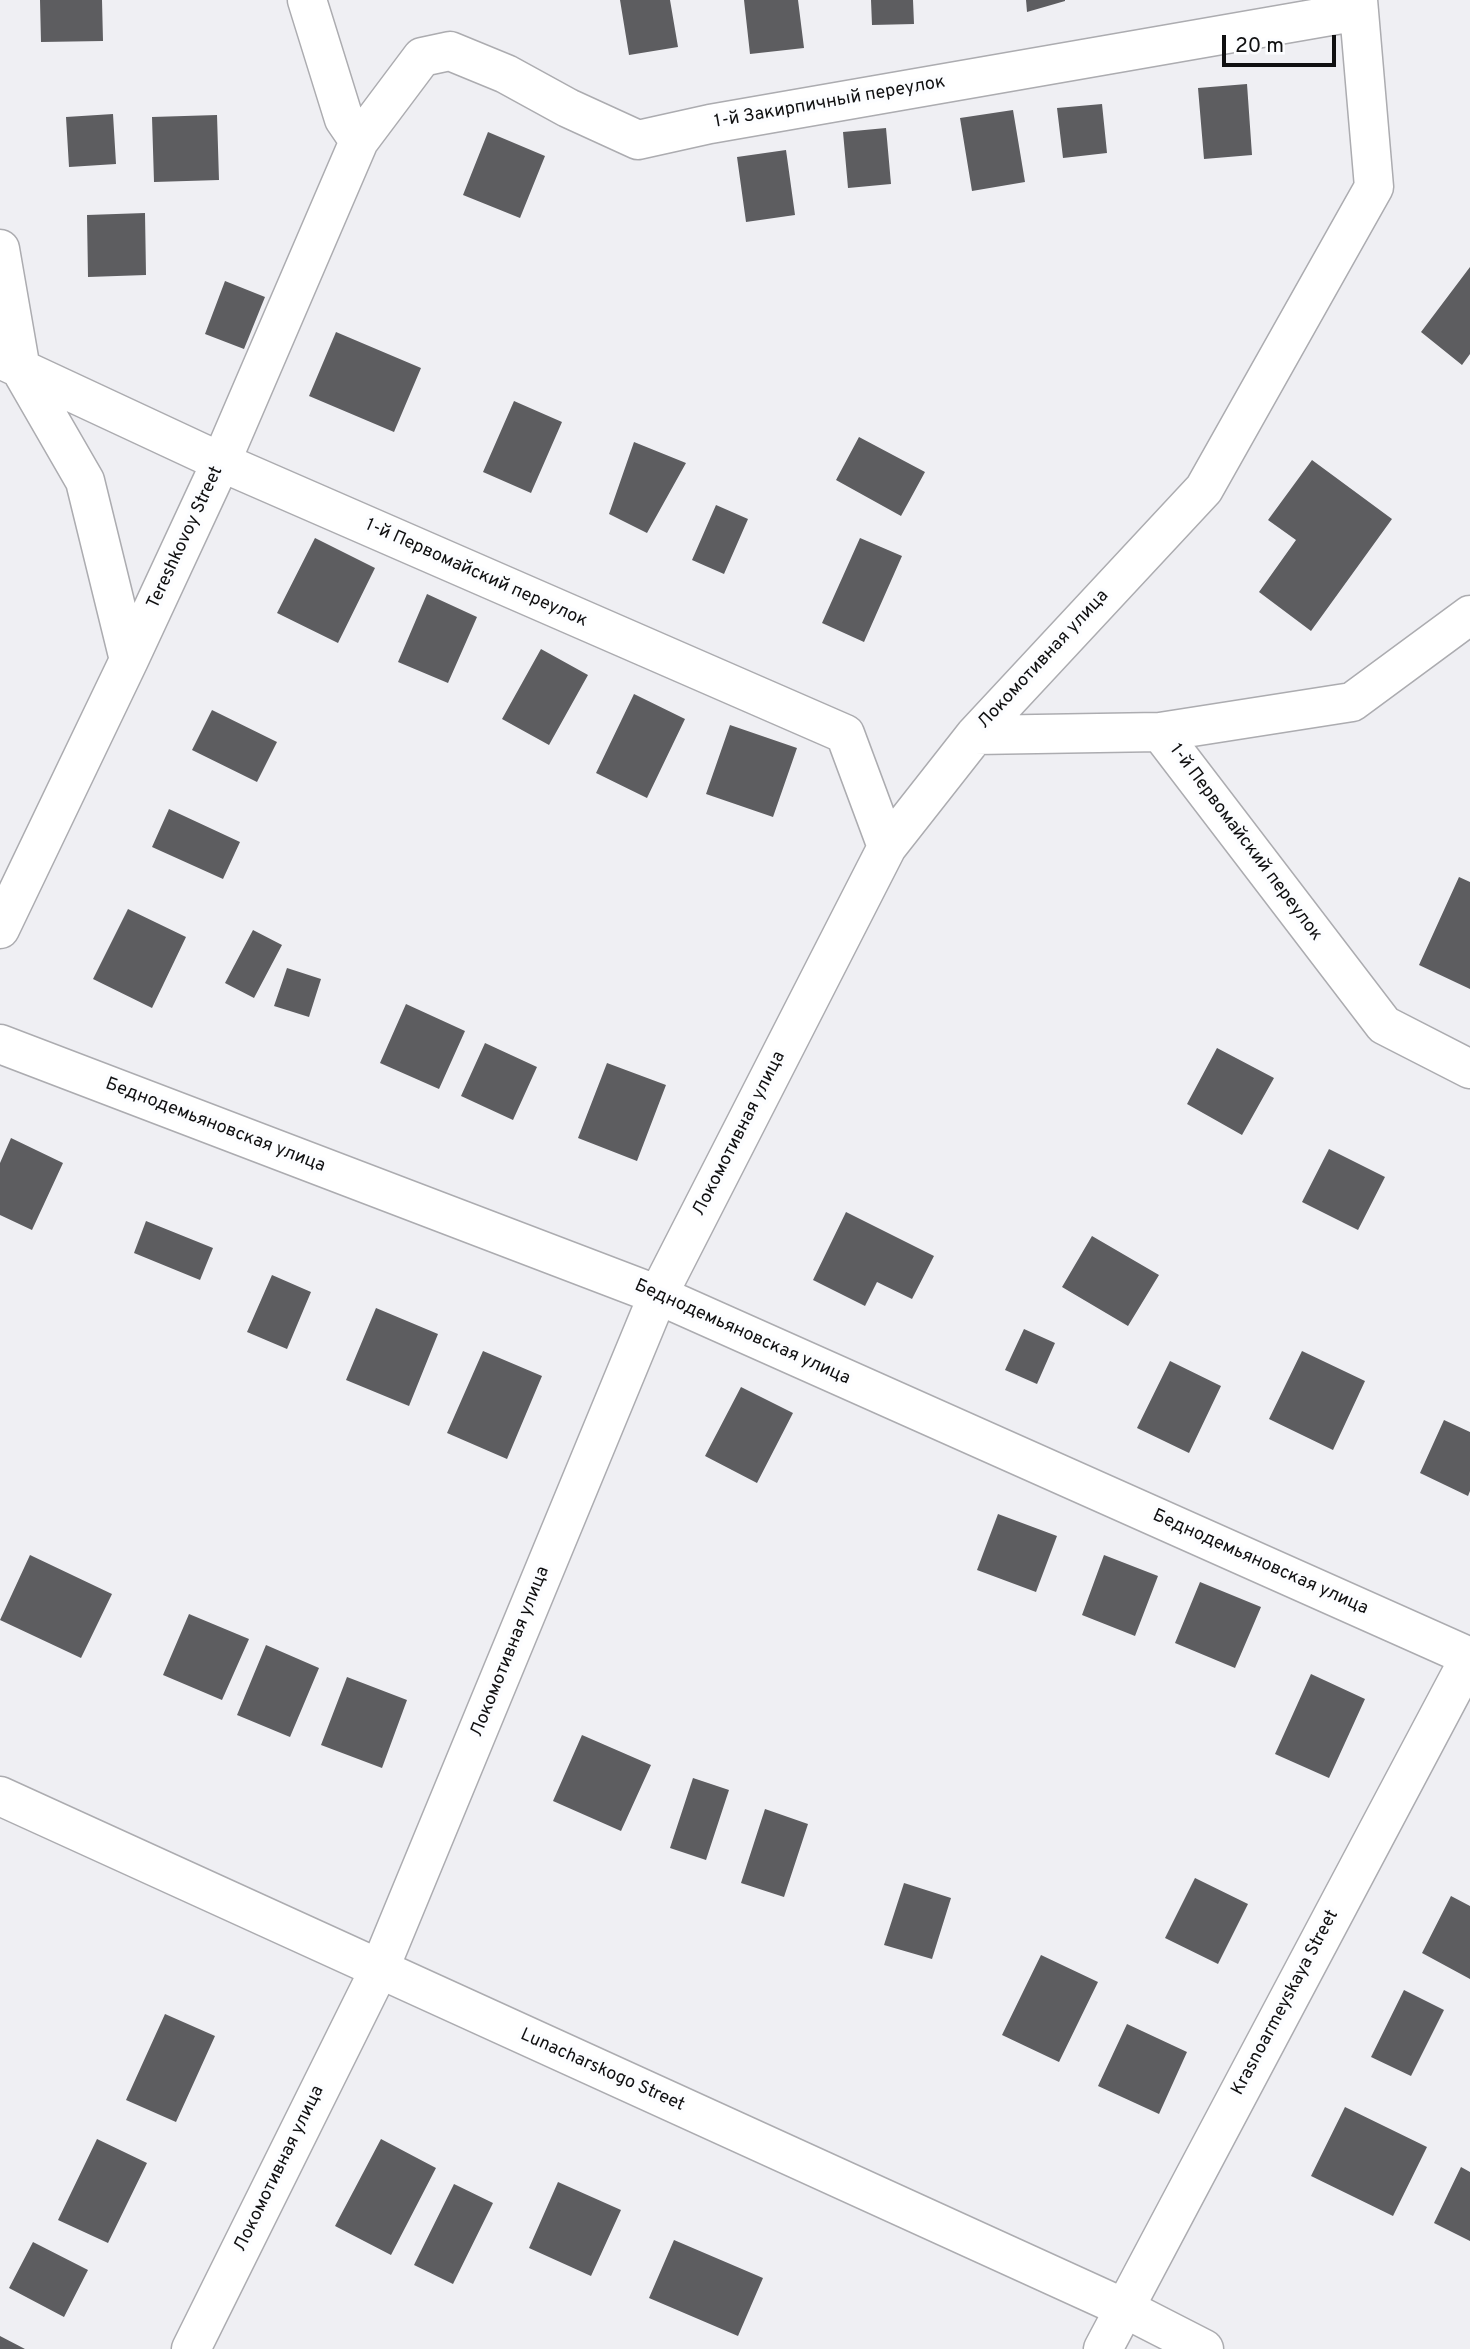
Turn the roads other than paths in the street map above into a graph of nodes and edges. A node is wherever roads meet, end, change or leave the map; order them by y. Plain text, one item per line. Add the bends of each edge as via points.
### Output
1 (307, 0) edge
2 (1359, 6) edge
3 (359, 141) junction
4 (0, 249) edge
5 (11, 365) edge
6 (221, 462) junction
7 (1470, 615) edge
8 (129, 660) junction
9 (1160, 732) junction
10 (975, 735) junction
11 (887, 846) junction
12 (0, 929) edge
13 (0, 1044) edge
14 (1470, 1069) edge
15 (658, 1295) junction
16 (1470, 1657) edge
17 (0, 1796) edge
18 (379, 1970) junction
19 (1124, 2308) junction
20 (191, 2349) edge
21 (1102, 2349) edge
22 (1204, 2349) edge

1 - 3 street via 344,119
2 - 3 street, 1-й Закирпичный переулок via 638,140 450,51 422,57
2 - 10 street, Локомотивная улица via 1374,187 1204,489
3 - 6 street, Tereshkovoy Street
4 - 5 street
5 - 6 street, 1-й Первомайский переулок
5 - 8 street via 85,481
6 - 8 street, Tereshkovoy Street
6 - 11 street, 1-й Первомайский переулок via 845,734
7 - 9 street via 1352,702
8 - 12 street, Tereshkovoy Street
9 - 10 street, 1-й Первомайский переулок
9 - 14 street, 1-й Первомайский переулок via 1384,1025
10 - 11 street, Локомотивная улица
11 - 15 street, Локомотивная улица
13 - 15 street, Беднодемьяновская улица
15 - 16 street, Беднодемьяновская улица
15 - 18 street, Локомотивная улица
16 - 19 street, Krasnoarmeyskaya Street
17 - 18 street, Lunacharskogo Street
18 - 19 street, Lunacharskogo Street
18 - 20 street, Локомотивная улица
19 - 21 street, Krasnoarmeyskaya Street
19 - 22 street, Lunacharskogo Street

